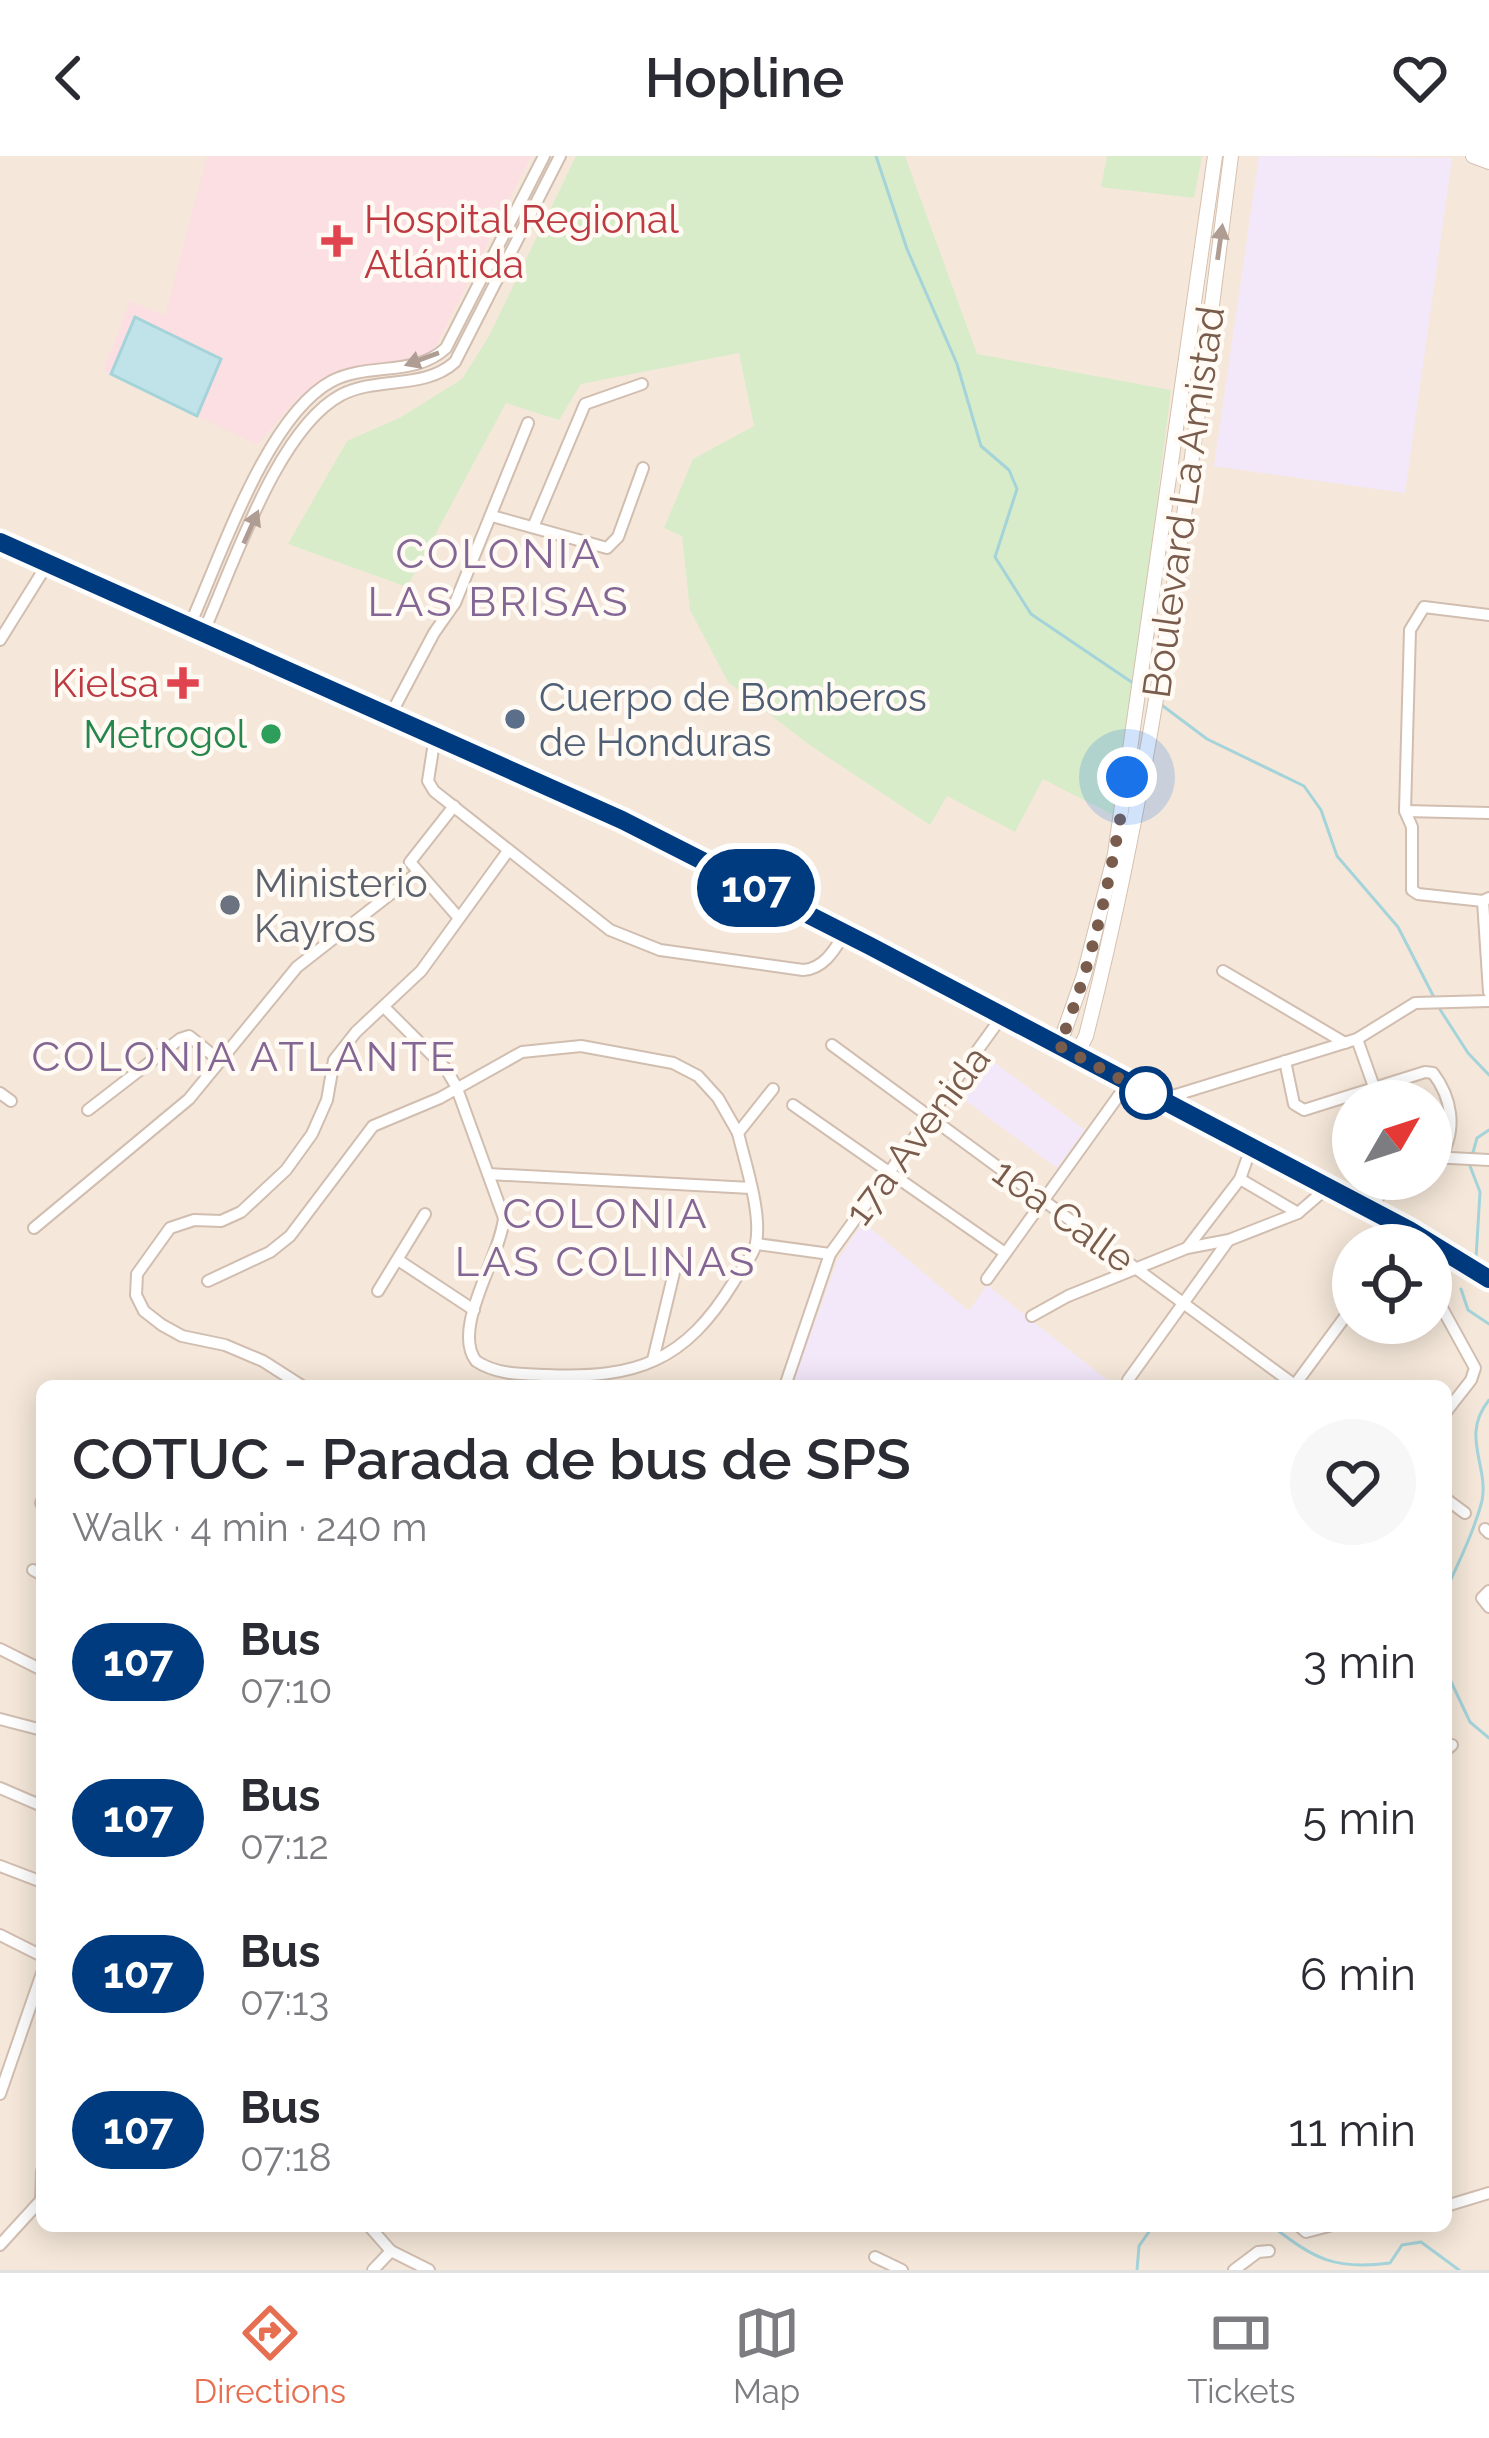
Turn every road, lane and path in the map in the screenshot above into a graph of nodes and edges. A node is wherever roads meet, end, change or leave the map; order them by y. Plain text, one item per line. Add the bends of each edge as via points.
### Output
1 (544, 156) edge
2 (560, 156) edge
3 (1215, 156) edge
4 (1231, 156) edge
5 (1473, 156) edge
6 (1489, 162) edge
7 (642, 384) dead end
8 (528, 423) dead end
9 (643, 468) dead end
10 (492, 517) junction
11 (533, 527) junction
12 (0, 542) edge
13 (48, 563) junction
14 (1489, 615) edge
15 (196, 630) junction
16 (0, 640) edge
17 (390, 716) junction
18 (435, 736) junction
19 (454, 806) junction
20 (1405, 811) junction
21 (1489, 813) edge
22 (508, 851) junction
23 (416, 874) junction
24 (1486, 900) edge
25 (458, 917) junction
26 (845, 933) junction
27 (1223, 970) dead end
28 (1489, 996) edge
29 (386, 1008) junction
30 (1003, 1015) junction
31 (1351, 1041) junction
32 (832, 1045) dead end
33 (1059, 1046) junction
34 (1076, 1055) junction
35 (220, 1061) junction
36 (1285, 1061) junction
37 (1370, 1080) edge
38 (1408, 1080) edge
39 (1436, 1080) edge
40 (1127, 1084) junction
41 (457, 1086) junction
42 (773, 1089) dead end
43 (1160, 1101) junction
44 (1332, 1104) edge
45 (793, 1105) dead end
46 (88, 1110) dead end
47 (932, 1118) junction
48 (738, 1133) junction
49 (1251, 1148) junction
50 (1452, 1158) edge
51 (1489, 1160) edge
52 (889, 1172) junction
53 (488, 1174) junction
54 (1240, 1179) junction
55 (752, 1188) junction
56 (1327, 1188) junction
57 (1377, 1200) edge
58 (1044, 1201) junction
59 (1371, 1211) junction
60 (1298, 1213) junction
61 (425, 1214) dead end
62 (1387, 1224) edge
63 (34, 1228) dead end
64 (1229, 1240) junction
65 (757, 1244) junction
66 (1187, 1248) junction
67 (1005, 1253) junction
68 (830, 1254) junction
69 (1452, 1256) edge
70 (677, 1259) dead end
71 (398, 1260) junction
72 (1138, 1270) junction
73 (987, 1279) dead end
74 (1489, 1279) edge
75 (208, 1281) dead end
76 (378, 1291) dead end
77 (1183, 1304) junction
78 (473, 1310) junction
79 (1032, 1316) dead end
80 (1452, 1325) edge
81 (1332, 1335) edge
82 (653, 1360) junction
83 (293, 1380) edge
84 (787, 1380) edge
85 (1128, 1380) dead end
86 (1287, 1380) edge
87 (1299, 1380) edge
88 (1452, 1404) edge
89 (1452, 1503) edge
90 (1465, 1513) dead end
91 (0, 1649) edge
92 (36, 1667) edge
93 (0, 1719) edge
94 (36, 1728) edge
95 (0, 1788) edge
96 (36, 1803) edge
97 (0, 1866) edge
98 (36, 1880) edge
99 (0, 1935) edge
100 (36, 1953) edge
101 (36, 1990) edge
102 (0, 2094) edge
103 (1489, 2193) edge
104 (1452, 2204) edge
105 (36, 2205) edge
106 (374, 2232) edge
107 (0, 2245) edge
108 (391, 2251) junction
109 (1269, 2252) dead end
110 (874, 2257) dead end
111 (373, 2270) edge
112 (429, 2270) edge
113 (902, 2270) edge
114 (1234, 2270) edge

1 -> 15 street via 446,348 422,365 327,383 269,448
15 -> 2 street via 306,424 357,388 430,378 455,362
3 - 33 street, Boulevard La Amistad via 1115,854
34 -> 4 street, Boulevard La Amistad via 1129,859
5 - 6 street
7 - 11 street via 585,404
8 - 10 street
9 - 11 street via 614,545
10 - 11 street
10 - 17 street via 455,603
12 - 13 main road
13 - 15 main road
13 - 16 street
14 - 20 street via 1424,607 1410,629
15 - 17 main road
17 - 18 main road
18 - 19 street via 428,781
18 - 26 main road
19 - 22 street
19 - 23 street via 411,858
20 - 21 street
20 - 24 street via 1412,890
22 - 25 street
22 - 26 street via 610,930 660,950 814,969
23 - 25 street
23 - 35 street via 297,967
24 - 28 street
25 - 29 street
26 - 30 main road
27 - 31 street
28 - 31 street via 1415,1003
29 - 41 street
29 - 83 street via 334,1060 312,1134 286,1170 241,1212 170,1228 137,1274 136,1295 162,1325 225,1345
30 - 33 main road
30 - 47 street, 17a Avenida
31 - 36 street
31 - 37 street
32 - 47 street, 16a Calle
33 - 34 main road
34 - 40 main road
35 - 46 street via 189,1036 180,1039
35 - 63 street via 189,1100
36 - 43 street
36 - 44 street via 1294,1104
38 - 39 street via 1425,1072
40 - 43 main road
40 - 58 street
41 - 48 street via 544,1047 627,1053 698,1076
41 - 53 street
41 - 75 street via 373,1126 290,1236
42 - 48 street
43 - 49 main road
45 - 52 street
47 - 52 street, 17a Avenida
47 - 58 street, 16a Calle
48 - 55 street
49 - 54 street
49 - 56 main road
50 - 51 street
52 - 67 street
52 - 68 street, 17a Avenida
53 - 55 street
53 - 78 street via 504,1218 502,1240
54 - 60 street
54 - 66 street
55 - 65 street
56 - 59 main road
56 - 60 street
57 - 59 street
58 - 67 street
58 - 72 street, 16a Calle
59 - 62 main road
60 - 64 street
61 - 71 street
64 - 66 street
64 - 77 street
65 - 68 street
65 - 82 street via 706,1324
66 - 72 street
67 - 73 street
68 - 84 street, 17a Avenida
69 - 74 main road
70 - 82 street
71 - 76 street
71 - 78 street
72 - 77 street, 16a Calle
72 - 79 street
77 - 85 street
77 - 86 street, 16a Calle
78 - 82 street via 471,1356 508,1373 628,1373
80 - 88 street via 1475,1368
81 - 87 street
89 - 90 street
91 - 92 street
93 - 94 street
95 - 96 street
97 - 98 street
99 - 100 street
101 - 102 street
103 - 104 street
105 - 107 street
106 - 108 street
108 - 111 street
108 - 112 street
109 - 114 street
110 - 113 street

